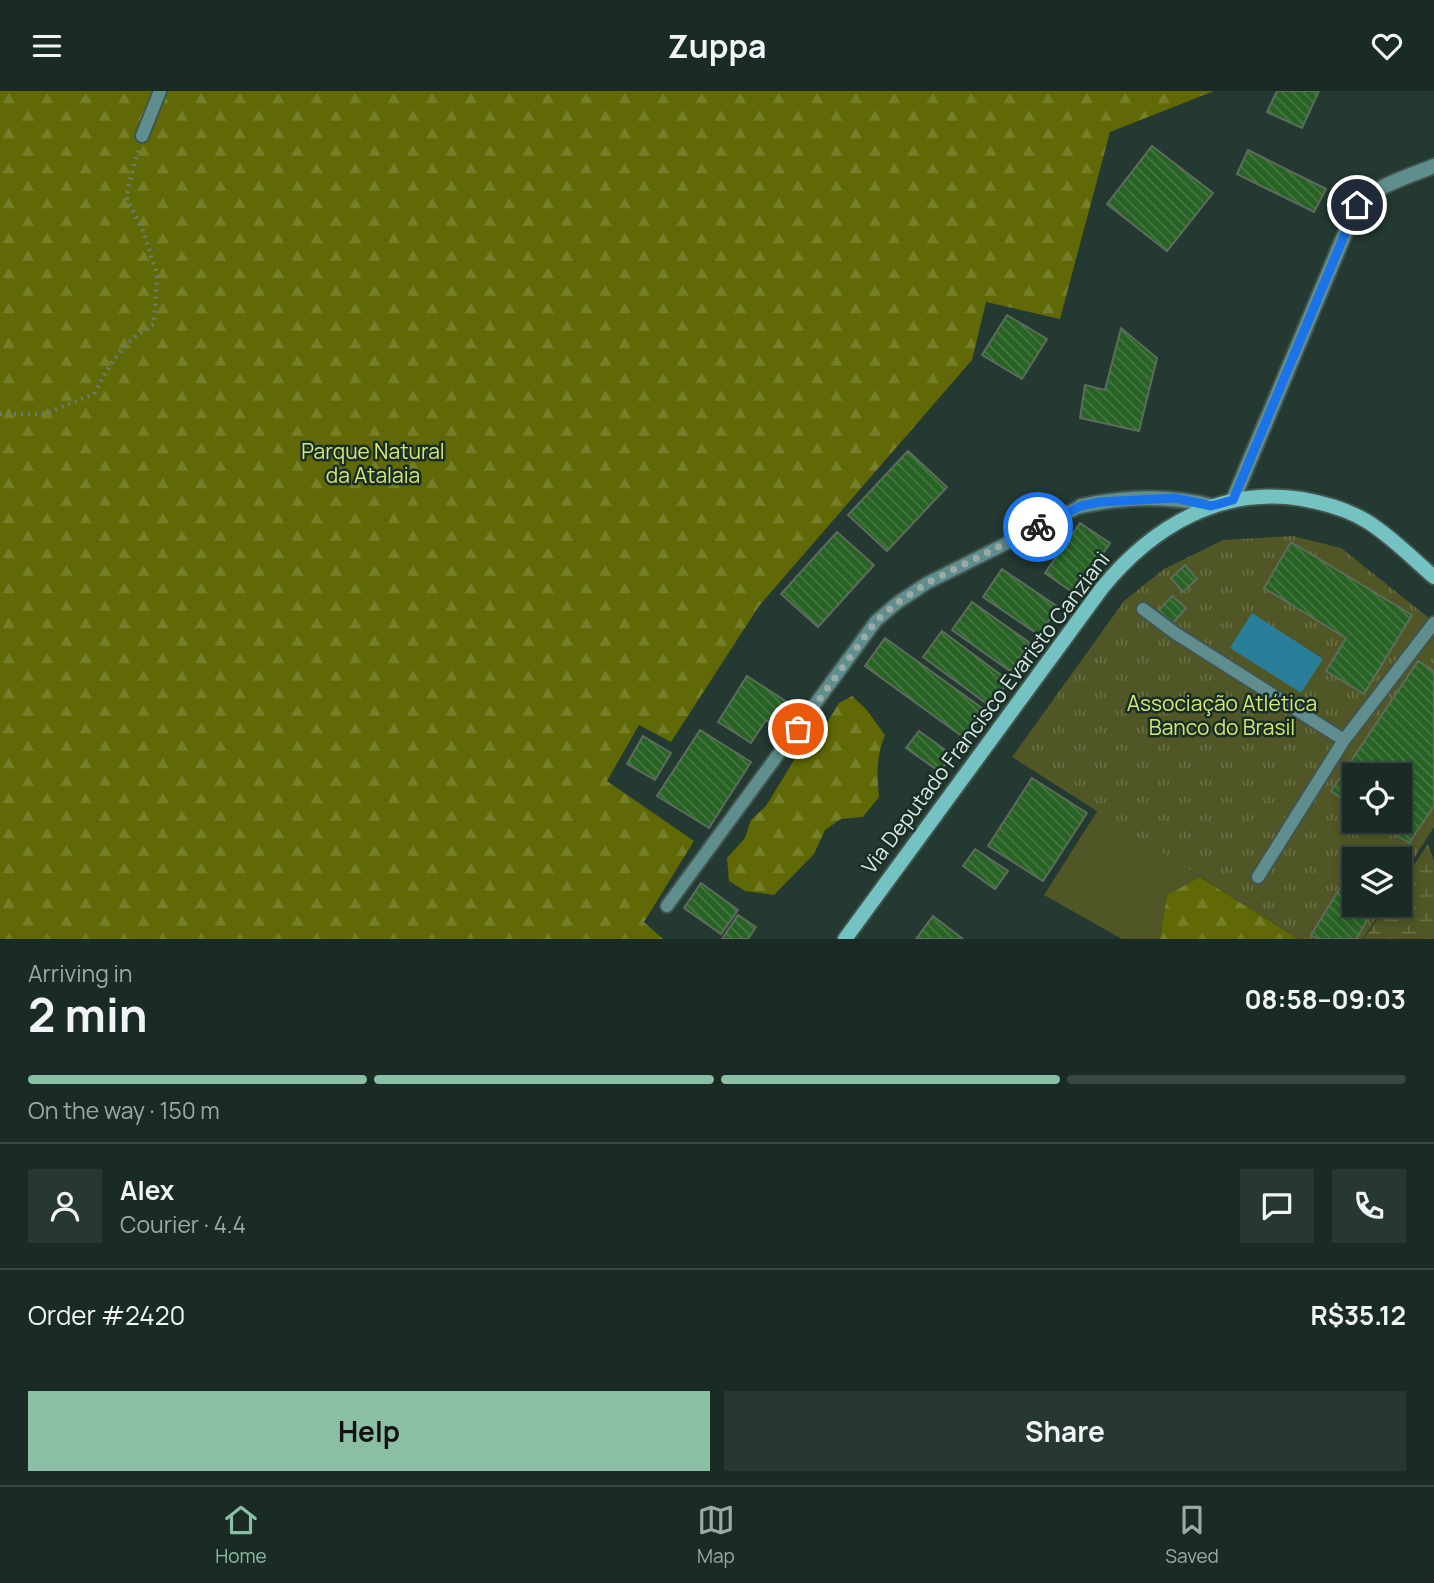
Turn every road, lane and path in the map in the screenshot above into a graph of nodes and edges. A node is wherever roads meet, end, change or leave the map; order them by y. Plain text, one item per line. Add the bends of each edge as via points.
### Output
1 (160, 91) edge
2 (142, 136) joint
3 (1434, 166) edge
4 (0, 414) edge
5 (1233, 500) junction
6 (1081, 506) joint
7 (1211, 506) junction
8 (1434, 577) edge
9 (1143, 609) dead end
10 (1434, 623) edge
11 (1344, 740) junction
12 (1258, 877) dead end
13 (667, 906) dead end
14 (845, 939) edge

1 - 2 lane
2 - 4 path via 127,197 157,274 153,324 137,333 110,361 94,394 44,414
3 - 5 street via 1376,190 1357,205
5 - 7 street, Via Deputado Francisco Evaristo Canziani
5 - 8 street, Via Deputado Francisco Evaristo Canziani via 1287,497 1346,512 1367,521
6 - 7 street via 1175,498
6 - 13 lane via 927,583 876,621
7 - 14 street, Via Deputado Francisco Evaristo Canziani via 1167,527 1115,572
9 - 11 lane
10 - 11 lane
11 - 12 lane

